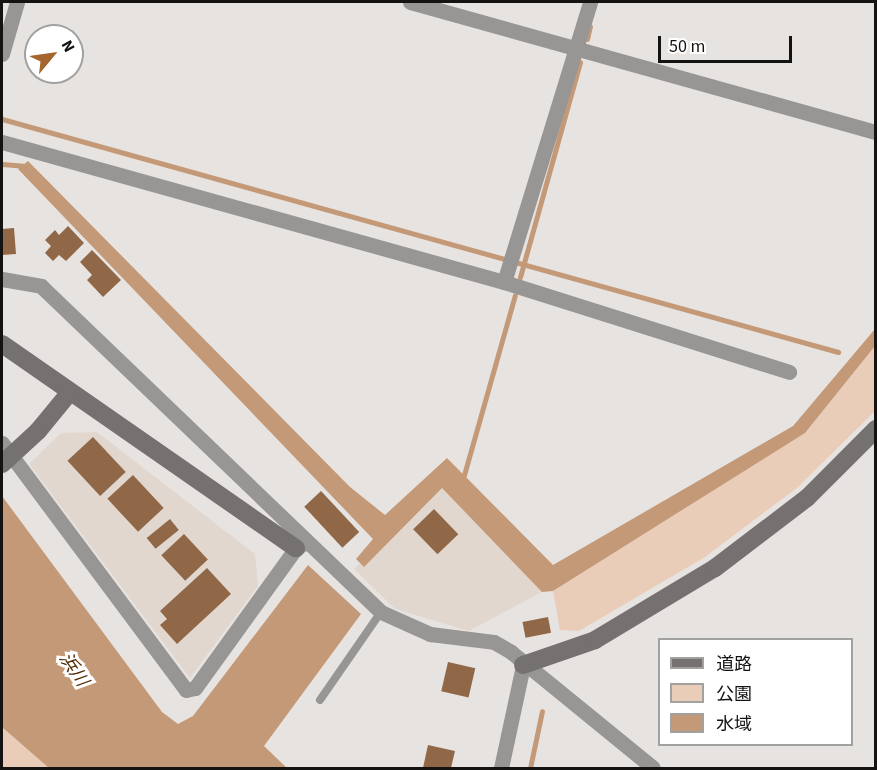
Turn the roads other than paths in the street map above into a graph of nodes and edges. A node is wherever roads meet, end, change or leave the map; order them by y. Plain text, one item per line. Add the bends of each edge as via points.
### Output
1 (17, 2) edge
2 (410, 2) edge
3 (590, 2) edge
4 (578, 49) junction
5 (2, 54) edge
6 (876, 132) edge
7 (2, 142) edge
8 (2, 279) edge
9 (504, 282) junction
10 (2, 344) edge
11 (789, 372) dead end
12 (70, 392) junction
13 (876, 429) edge
14 (2, 443) edge
15 (2, 464) edge
16 (301, 545) junction
17 (381, 612) junction
18 (523, 665) junction
19 (320, 700) dead end
20 (501, 768) edge
21 (652, 768) edge

1 - 5 street
2 - 4 street
3 - 4 street
4 - 6 street
4 - 9 street
7 - 9 street
8 - 16 street via 41,286
9 - 11 street
10 - 12 street
12 - 15 street, bridge via 38,431
12 - 16 street
13 - 18 street via 807,498 715,568 595,640
14 - 16 street via 186,690 195,688
16 - 17 street
17 - 18 street via 430,634 494,642
17 - 19 lane
18 - 20 street
18 - 21 street

